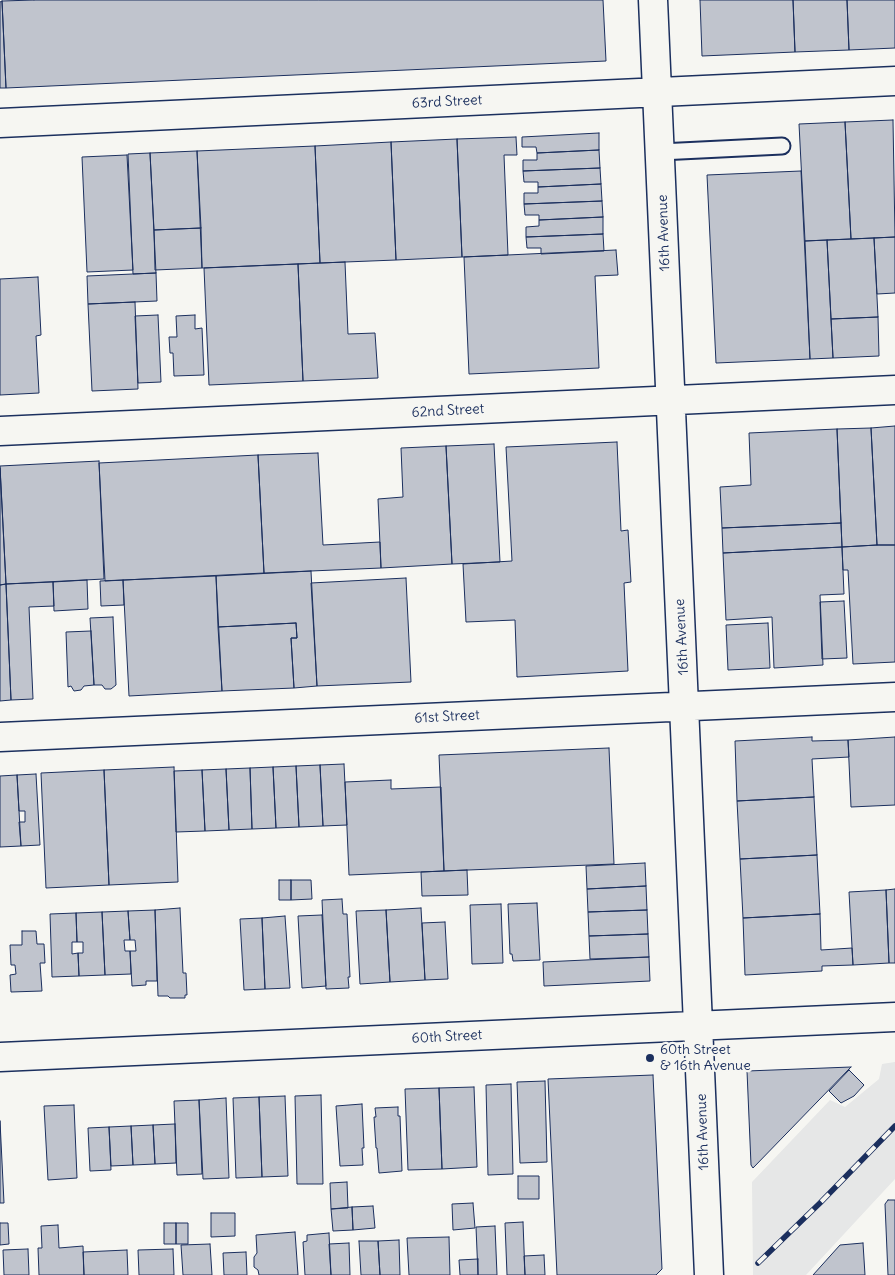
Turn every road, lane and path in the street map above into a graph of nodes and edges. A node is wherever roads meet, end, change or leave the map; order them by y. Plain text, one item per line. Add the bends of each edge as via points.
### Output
1 (653, 0) edge
2 (895, 80) edge
3 (658, 92) junction
4 (0, 123) edge
5 (782, 146) dead end
6 (660, 152) junction
7 (895, 390) edge
8 (671, 401) junction
9 (0, 431) edge
10 (895, 697) edge
11 (685, 707) junction
12 (0, 737) edge
13 (895, 1017) edge
14 (699, 1025) junction
15 (0, 1056) edge
16 (709, 1275) edge

1 - 3 street, 16th Avenue
2 - 3 street, 63rd Street
3 - 4 street, 63rd Street
3 - 6 street, 16th Avenue
5 - 6 lane
6 - 8 street, 16th Avenue
7 - 8 street, 62nd Street
8 - 9 street, 62nd Street
8 - 11 street, 16th Avenue
10 - 11 street, 61st Street
11 - 12 street, 61st Street
11 - 14 street, 16th Avenue
13 - 14 street, 60th Street
14 - 15 street, 60th Street
14 - 16 street, 16th Avenue

